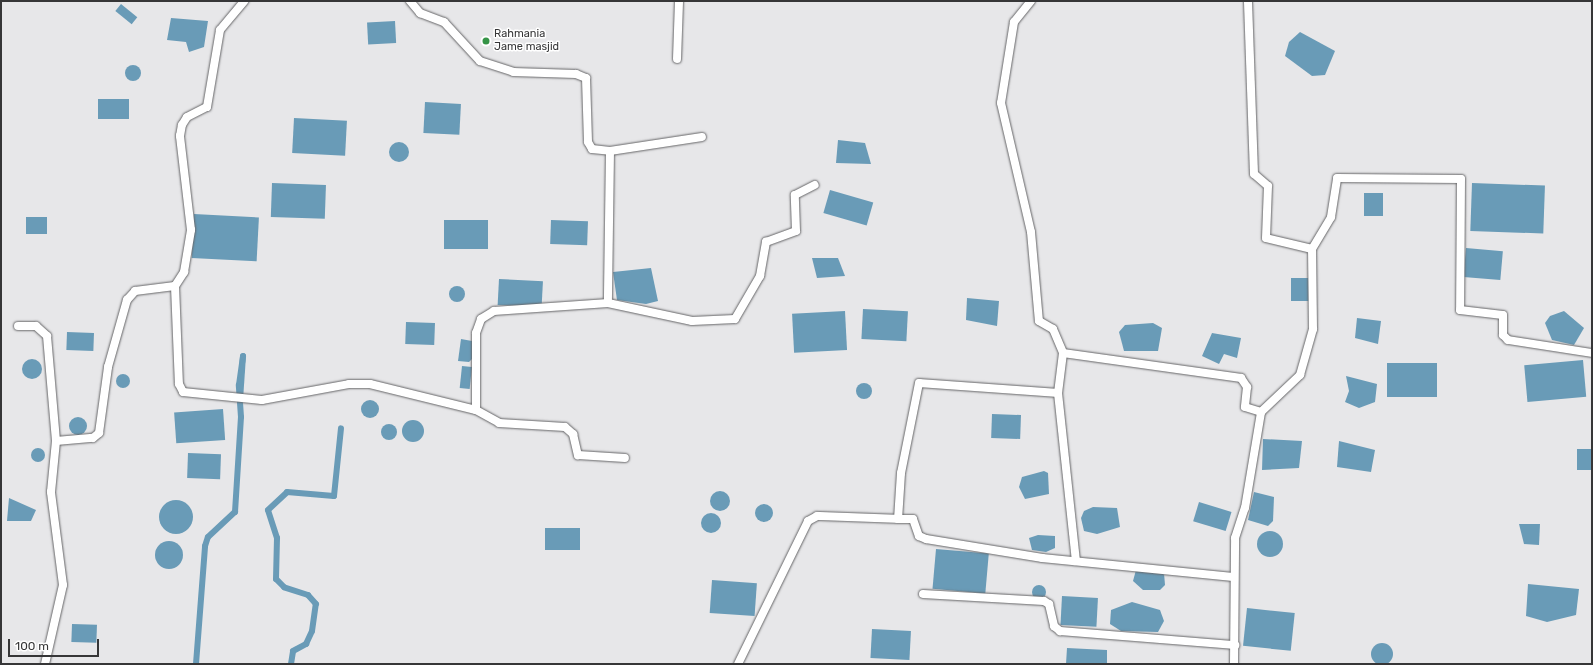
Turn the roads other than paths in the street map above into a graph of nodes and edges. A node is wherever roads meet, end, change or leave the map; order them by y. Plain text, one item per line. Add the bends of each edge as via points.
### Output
1 (244, 1) edge
2 (410, 1) edge
3 (678, 1) edge
4 (1031, 1) edge
5 (1248, 1) edge
6 (677, 59) dead end
7 (702, 137) dead end
8 (610, 151) junction
9 (815, 185) dead end
10 (1312, 249) junction
11 (175, 286) junction
12 (608, 302) junction
13 (18, 326) dead end
14 (1064, 352) junction
15 (1592, 353) edge
16 (1058, 393) junction
17 (476, 410) junction
18 (1261, 412) junction
19 (56, 441) junction
20 (625, 458) dead end
21 (898, 519) junction
22 (1076, 561) junction
23 (1233, 577) junction
24 (923, 594) dead end
25 (1235, 645) junction
26 (44, 664) edge
27 (738, 664) edge
28 (1234, 664) edge

1 - 11 street via 220,30 208,107 187,117 182,125 180,136 191,230 186,267
2 - 8 street via 420,13 444,22 480,61 513,72 582,75 588,84 588,142 592,148
3 - 6 street
4 - 14 street via 1014,22 1001,103 1031,232 1039,321 1053,329
5 - 10 street via 1254,174 1268,186 1266,238
7 - 8 street
8 - 12 street
9 - 12 street via 795,195 796,231 766,242 760,276 734,318 692,321
10 - 15 street via 1331,218 1337,178 1461,179 1460,310 1503,315 1503,335 1508,340
10 - 18 street via 1313,329 1308,355 1300,375
11 - 17 street via 179,384 182,392 262,400 349,384 370,384
11 - 19 street via 135,291 127,300 108,367 99,433 93,438
12 - 17 street via 494,311 481,320 476,333
13 - 19 street via 36,326 46,336
14 - 16 street
14 - 18 street via 1242,378 1247,387 1245,407
16 - 21 street via 919,383 901,473
16 - 22 street
17 - 20 street via 499,423 565,427 573,434 576,451 582,456
18 - 23 street via 1245,508 1235,538
19 - 26 street via 51,492 63,585
21 - 22 street via 913,519 922,538
21 - 27 street via 817,516 808,521
22 - 23 street
23 - 25 street
24 - 25 street via 1044,601 1050,606 1054,626 1060,631
25 - 28 street

